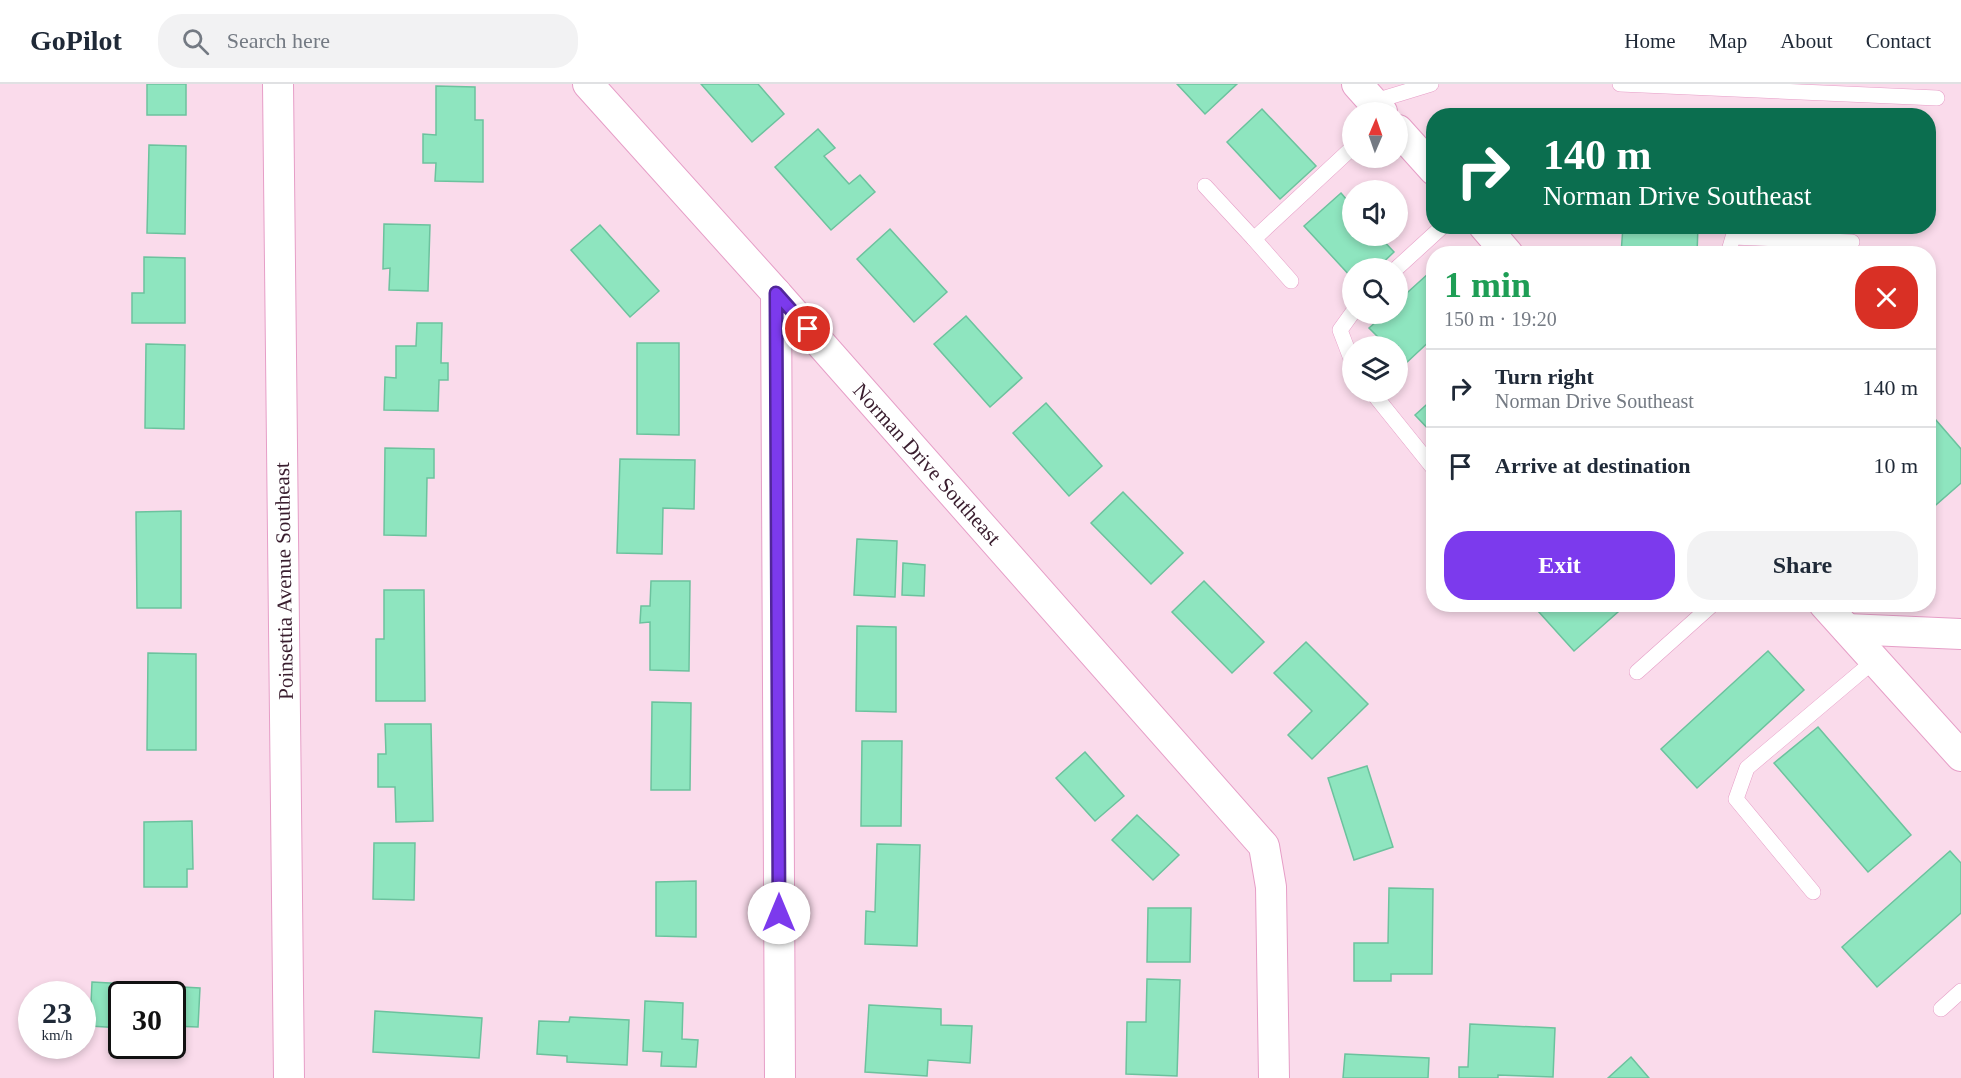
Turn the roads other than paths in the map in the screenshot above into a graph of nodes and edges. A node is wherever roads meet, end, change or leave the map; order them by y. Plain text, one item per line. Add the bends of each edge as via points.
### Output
1 (278, 84) edge
2 (588, 84) edge
3 (1431, 84) edge
4 (1620, 84) edge
5 (1937, 98) dead end
6 (1370, 99) edge
7 (1408, 141) edge
8 (1342, 157) edge
9 (1426, 161) edge
10 (1205, 186) dead end
11 (1434, 234) edge
12 (1491, 234) edge
13 (1254, 239) junction
14 (1852, 242) dead end
15 (1501, 246) edge
16 (1730, 246) edge
17 (1408, 258) edge
18 (1291, 281) dead end
19 (776, 293) junction
20 (1380, 402) edge
21 (1426, 459) edge
22 (1704, 612) edge
23 (1831, 612) edge
24 (1847, 629) junction
25 (1961, 634) edge
26 (1875, 660) junction
27 (1637, 672) dead end
28 (1961, 756) edge
29 (1813, 892) dead end
30 (1961, 991) edge
31 (1941, 1009) dead end
32 (289, 1078) edge
33 (780, 1078) edge
34 (1274, 1078) edge

1 - 32 street, Poinsettia Avenue Southeast
2 - 19 street, Norman Drive Southeast
3 - 6 lane
4 - 5 lane
7 - 9 street
8 - 13 lane
10 - 13 lane
11 - 17 lane
12 - 15 street
13 - 18 lane
14 - 16 lane via 1733,237
19 - 33 street
19 - 34 street, Norman Drive Southeast via 1264,846 1271,887
20 - 21 lane
22 - 27 lane
23 - 24 street
24 - 25 street
24 - 26 street
26 - 28 street
26 - 29 lane via 1747,768 1736,799
30 - 31 lane

